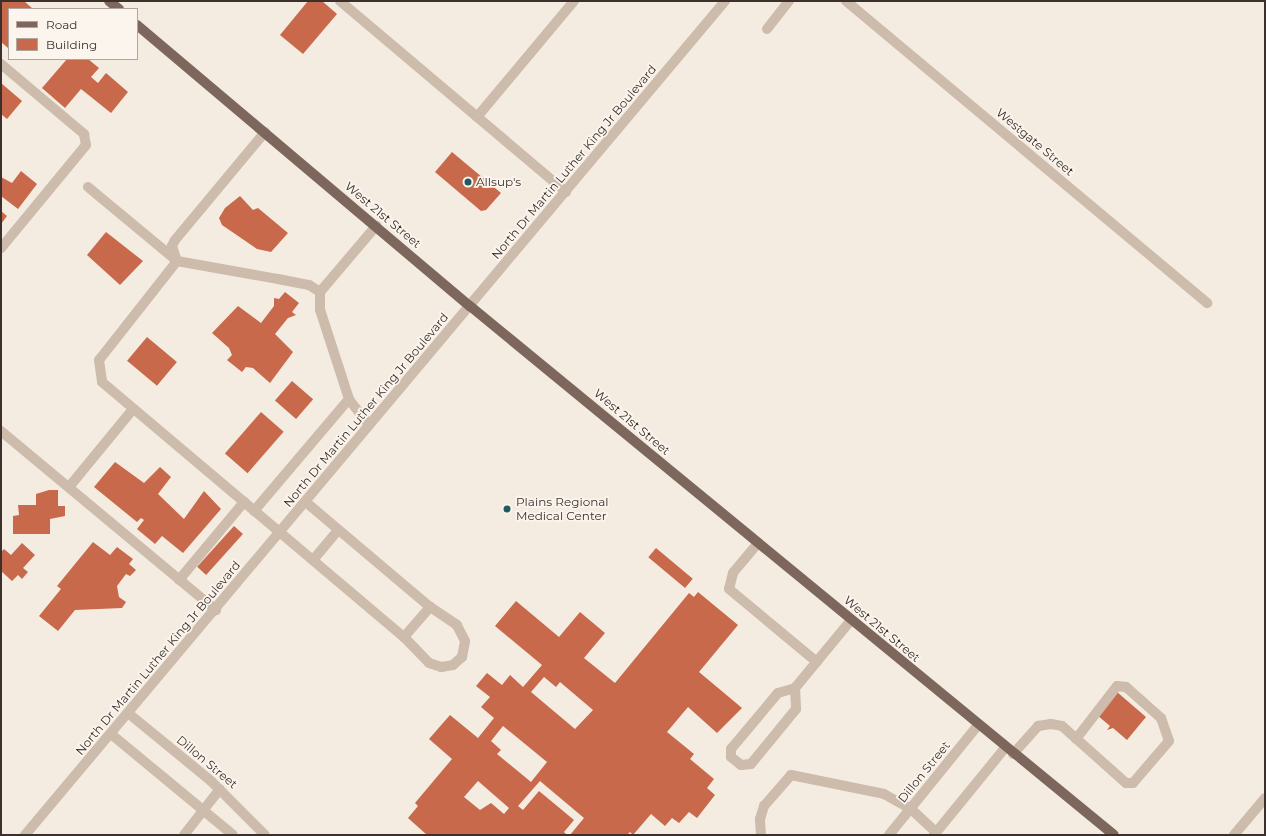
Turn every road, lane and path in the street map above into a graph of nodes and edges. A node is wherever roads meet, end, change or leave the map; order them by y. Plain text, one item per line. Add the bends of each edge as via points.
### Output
1 (109, 1) edge
2 (340, 1) edge
3 (574, 1) edge
4 (725, 1) edge
5 (789, 1) edge
6 (846, 1) edge
7 (118, 8) edge
8 (138, 25) edge
9 (767, 29) dead end
10 (1, 64) edge
11 (477, 117) junction
12 (265, 132) junction
13 (88, 187) dead end
14 (566, 192) junction
15 (376, 226) junction
16 (1, 248) edge
17 (177, 261) junction
18 (320, 292) junction
19 (1207, 304) dead end
20 (470, 306) junction
21 (349, 399) junction
22 (133, 409) junction
23 (369, 425) junction
24 (1, 431) edge
25 (69, 487) junction
26 (244, 502) junction
27 (307, 503) junction
28 (254, 511) junction
29 (338, 530) junction
30 (280, 533) junction
31 (758, 543) junction
32 (313, 560) junction
33 (179, 580) junction
34 (430, 607) junction
35 (216, 610) junction
36 (851, 620) junction
37 (404, 637) junction
38 (817, 662) junction
39 (796, 688) junction
40 (128, 713) junction
41 (978, 726) junction
42 (112, 734) junction
43 (1076, 739) junction
44 (1004, 748) junction
45 (1013, 754) junction
46 (220, 789) junction
47 (1265, 798) edge
48 (911, 809) junction
49 (204, 810) junction
50 (935, 834) edge
51 (25, 835) edge
52 (184, 835) edge
53 (233, 835) edge
54 (265, 835) edge
55 (761, 835) edge
56 (890, 835) edge
57 (1114, 835) edge
58 (1234, 835) edge

1 - 7 main road
2 - 11 street
3 - 11 street
4 - 14 street, North Dr Martin Luther King Jr Boulevard
5 - 9 street
6 - 19 street, Westgate Street
8 - 12 main road, West 21st Street
10 - 16 street via 84,134 86,145
11 - 14 street
12 - 15 main road, West 21st Street
12 - 17 street via 175,240 172,246
13 - 17 street
14 - 20 street, North Dr Martin Luther King Jr Boulevard
15 - 18 street
15 - 20 main road, West 21st Street
17 - 18 street via 278,279
17 - 22 street via 99,360 102,382
18 - 21 street via 320,310
20 - 23 street, North Dr Martin Luther King Jr Boulevard
20 - 31 main road, West 21st Street
21 - 23 street
21 - 28 street
22 - 25 street
22 - 26 street
23 - 27 street, North Dr Martin Luther King Jr Boulevard
24 - 25 street
25 - 33 street
26 - 28 street
26 - 33 street
27 - 29 street
27 - 30 street, North Dr Martin Luther King Jr Boulevard
28 - 30 street
29 - 32 street
29 - 34 street
30 - 32 street
30 - 35 street, North Dr Martin Luther King Jr Boulevard
31 - 36 main road, West 21st Street
31 - 38 street via 733,573 729,589
32 - 37 street
33 - 35 street
34 - 37 street
34 - 37 street via 457,625 465,640 462,657 453,665 441,667 420,655
35 - 40 street, North Dr Martin Luther King Jr Boulevard
36 - 38 street
36 - 41 main road, West 21st Street
38 - 39 street
39 - 39 street via 778,693 731,749 731,757 741,765 751,764 796,709
40 - 42 street, North Dr Martin Luther King Jr Boulevard
40 - 46 street, Dillon Street
41 - 44 main road, West 21st Street
41 - 48 street, Dillon Street
42 - 49 street
42 - 51 street, North Dr Martin Luther King Jr Boulevard
43 - 43 street via 1126,783 1133,783 1169,741 1161,718 1126,687 1117,686
43 - 45 street via 1062,726 1038,726
44 - 45 main road, West 21st Street
44 - 50 street
45 - 57 main road, West 21st Street
46 - 49 street
46 - 54 street, Dillon Street
47 - 58 street
48 - 50 street
48 - 55 street via 884,794 791,775 764,806 760,819
48 - 56 street, Dillon Street
49 - 52 street
49 - 53 street

